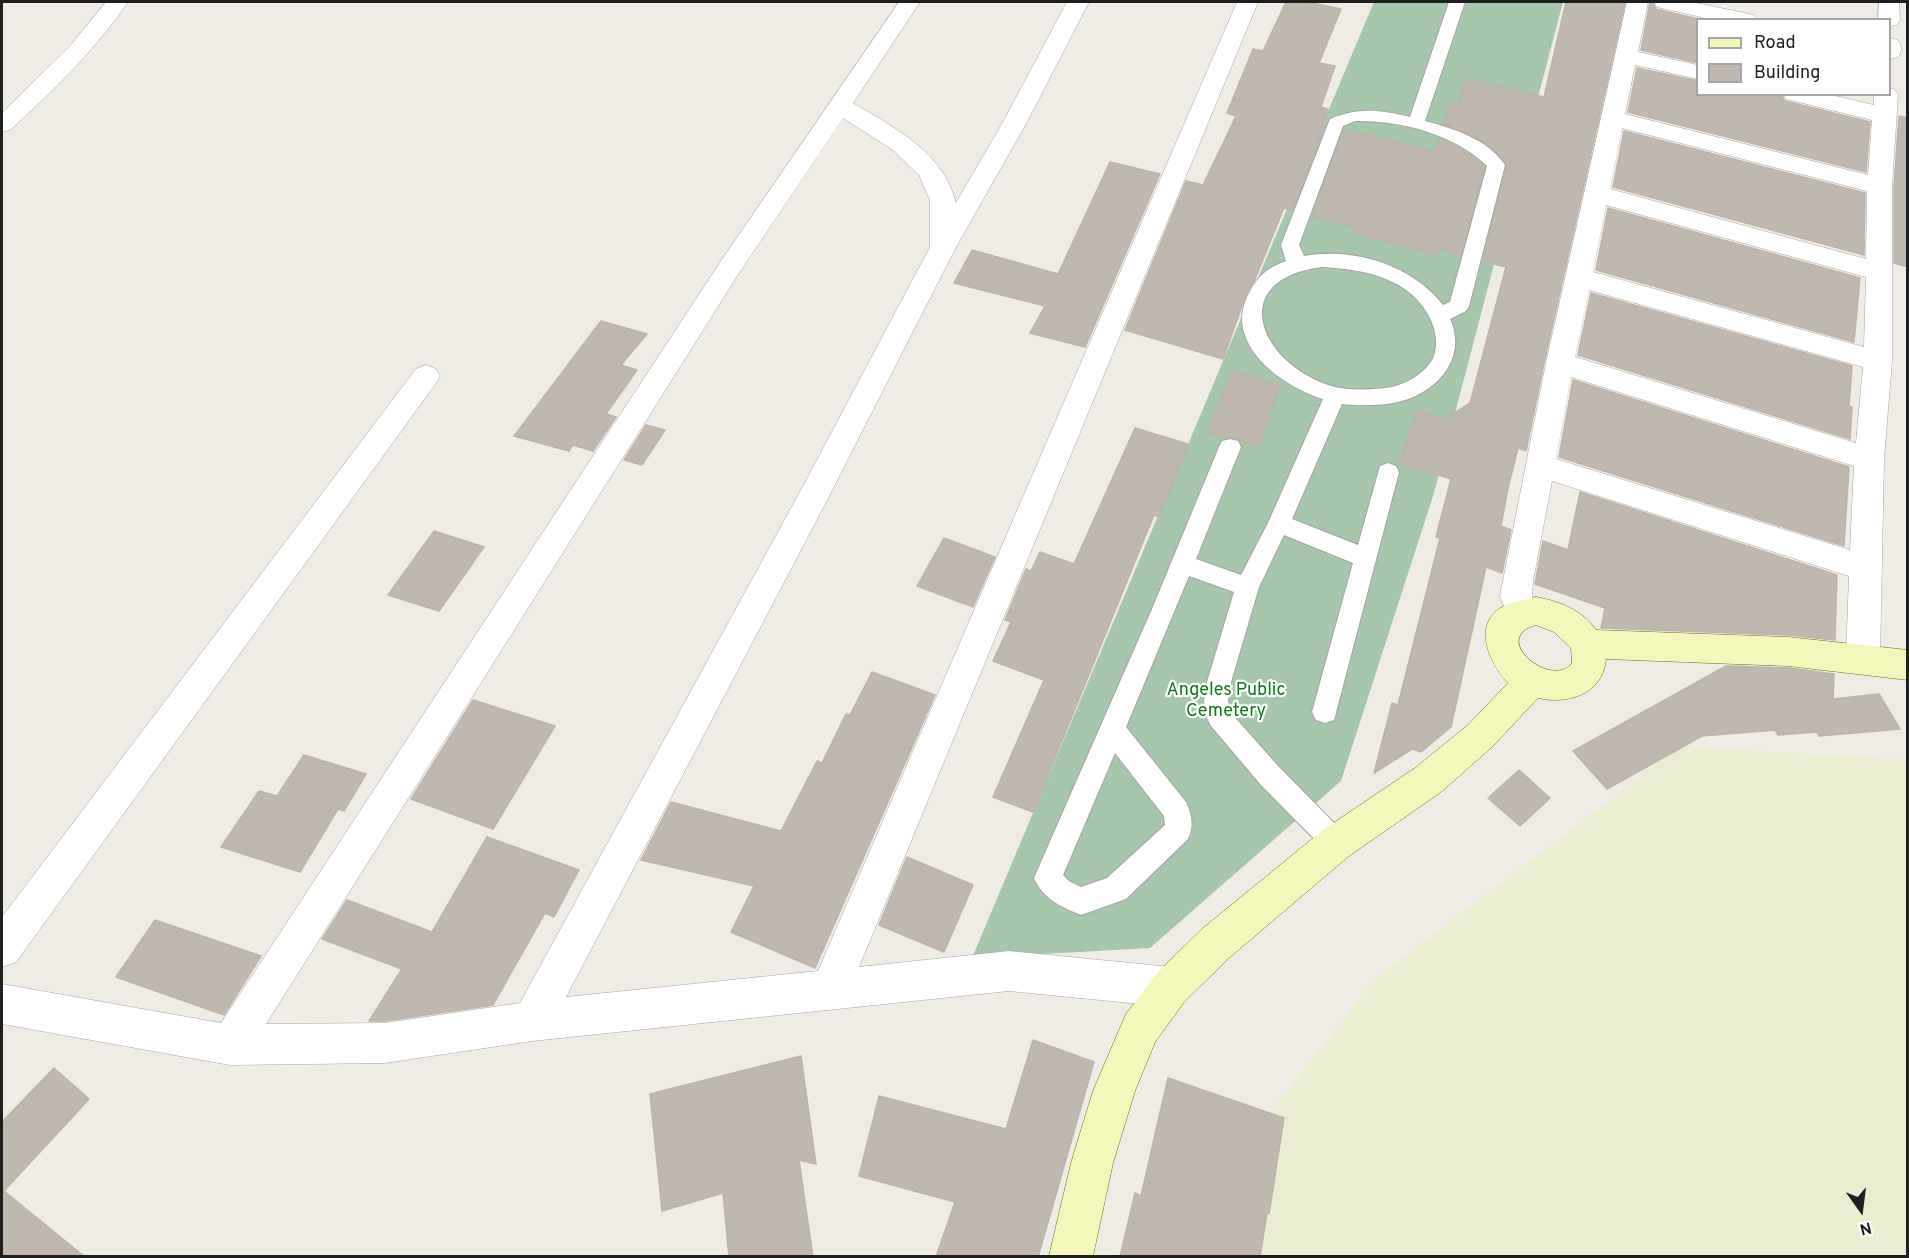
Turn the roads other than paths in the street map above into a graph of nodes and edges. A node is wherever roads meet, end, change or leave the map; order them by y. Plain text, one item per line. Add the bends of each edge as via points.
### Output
1 (117, 2) edge
2 (909, 2) edge
3 (1078, 2) edge
4 (1248, 2) edge
5 (1457, 2) edge
6 (1637, 2) edge
7 (1665, 2) edge
8 (1889, 2) edge
9 (1737, 18) edge
10 (1889, 18) edge
11 (1627, 56) junction
12 (1696, 72) edge
13 (1811, 96) edge
14 (1885, 105) edge
15 (841, 106) junction
16 (1612, 118) junction
17 (1416, 124) junction
18 (2, 125) edge
19 (1880, 186) junction
20 (1596, 194) junction
21 (944, 247) junction
22 (1297, 264) junction
23 (1879, 272) junction
24 (1580, 278) junction
25 (1440, 315) junction
26 (1878, 361) junction
27 (1560, 363) junction
28 (426, 376) dead end
29 (1335, 395) junction
30 (1230, 447) dead end
31 (1869, 459) junction
32 (1541, 466) junction
33 (1388, 472) dead end
34 (1279, 523) junction
35 (1366, 558) junction
36 (1184, 564) junction
37 (1867, 568) junction
38 (1247, 587) junction
39 (1522, 612) junction
40 (1586, 645) junction
41 (1863, 658) junction
42 (1908, 665) edge
43 (1532, 681) junction
44 (1325, 712) dead end
45 (1112, 729) junction
46 (1336, 843) junction
47 (2, 948) edge
48 (1171, 987) junction
49 (830, 989) junction
50 (2, 1004) edge
51 (532, 1022) junction
52 (230, 1045) junction
53 (1071, 1257) edge

1 - 18 street via 97,32
2 - 15 street
3 - 21 street
4 - 49 street
5 - 17 lane
6 - 11 street
7 - 9 street
8 - 10 street
11 - 12 street
11 - 16 street
13 - 14 street
14 - 19 street
15 - 21 street via 911,152 931,173 943,200
15 - 52 street via 730,267
16 - 19 street
16 - 20 street
17 - 22 lane via 1369,116 1351,116 1336,123 1290,245
17 - 25 lane via 1470,143 1496,165 1459,306
19 - 23 street
20 - 23 street
20 - 24 street
21 - 51 street
22 - 25 lane via 1351,261 1379,267 1426,296
22 - 29 lane via 1274,274 1257,292 1251,315 1256,339 1274,363 1301,382
23 - 26 street
24 - 26 street
24 - 27 street
25 - 29 lane via 1447,339 1443,361 1427,380 1402,393 1370,398
26 - 31 street
27 - 31 street
27 - 32 street
28 - 47 street
29 - 34 lane
30 - 36 lane
31 - 37 street
32 - 37 street
32 - 39 street via 1517,581 1516,596
33 - 35 lane
34 - 35 lane
34 - 38 lane
35 - 44 lane
36 - 38 lane
36 - 45 lane
37 - 41 street
38 - 46 lane via 1219,682 1216,701 1220,718
39 - 40 street via 1545,612 1560,618 1573,626
39 - 43 street via 1503,627 1500,639 1507,660
40 - 41 street via 1806,652
40 - 43 street via 1590,659 1580,680 1552,687
41 - 42 street
43 - 46 street via 1480,736 1428,780
45 - 45 lane via 1048,878 1059,891 1081,901 1116,889 1179,830 1177,811
46 - 48 street via 1216,943
48 - 49 street via 1009,971
48 - 53 street via 1140,1028 1114,1091 1092,1163
49 - 51 street
50 - 52 street
51 - 52 street via 385,1043

